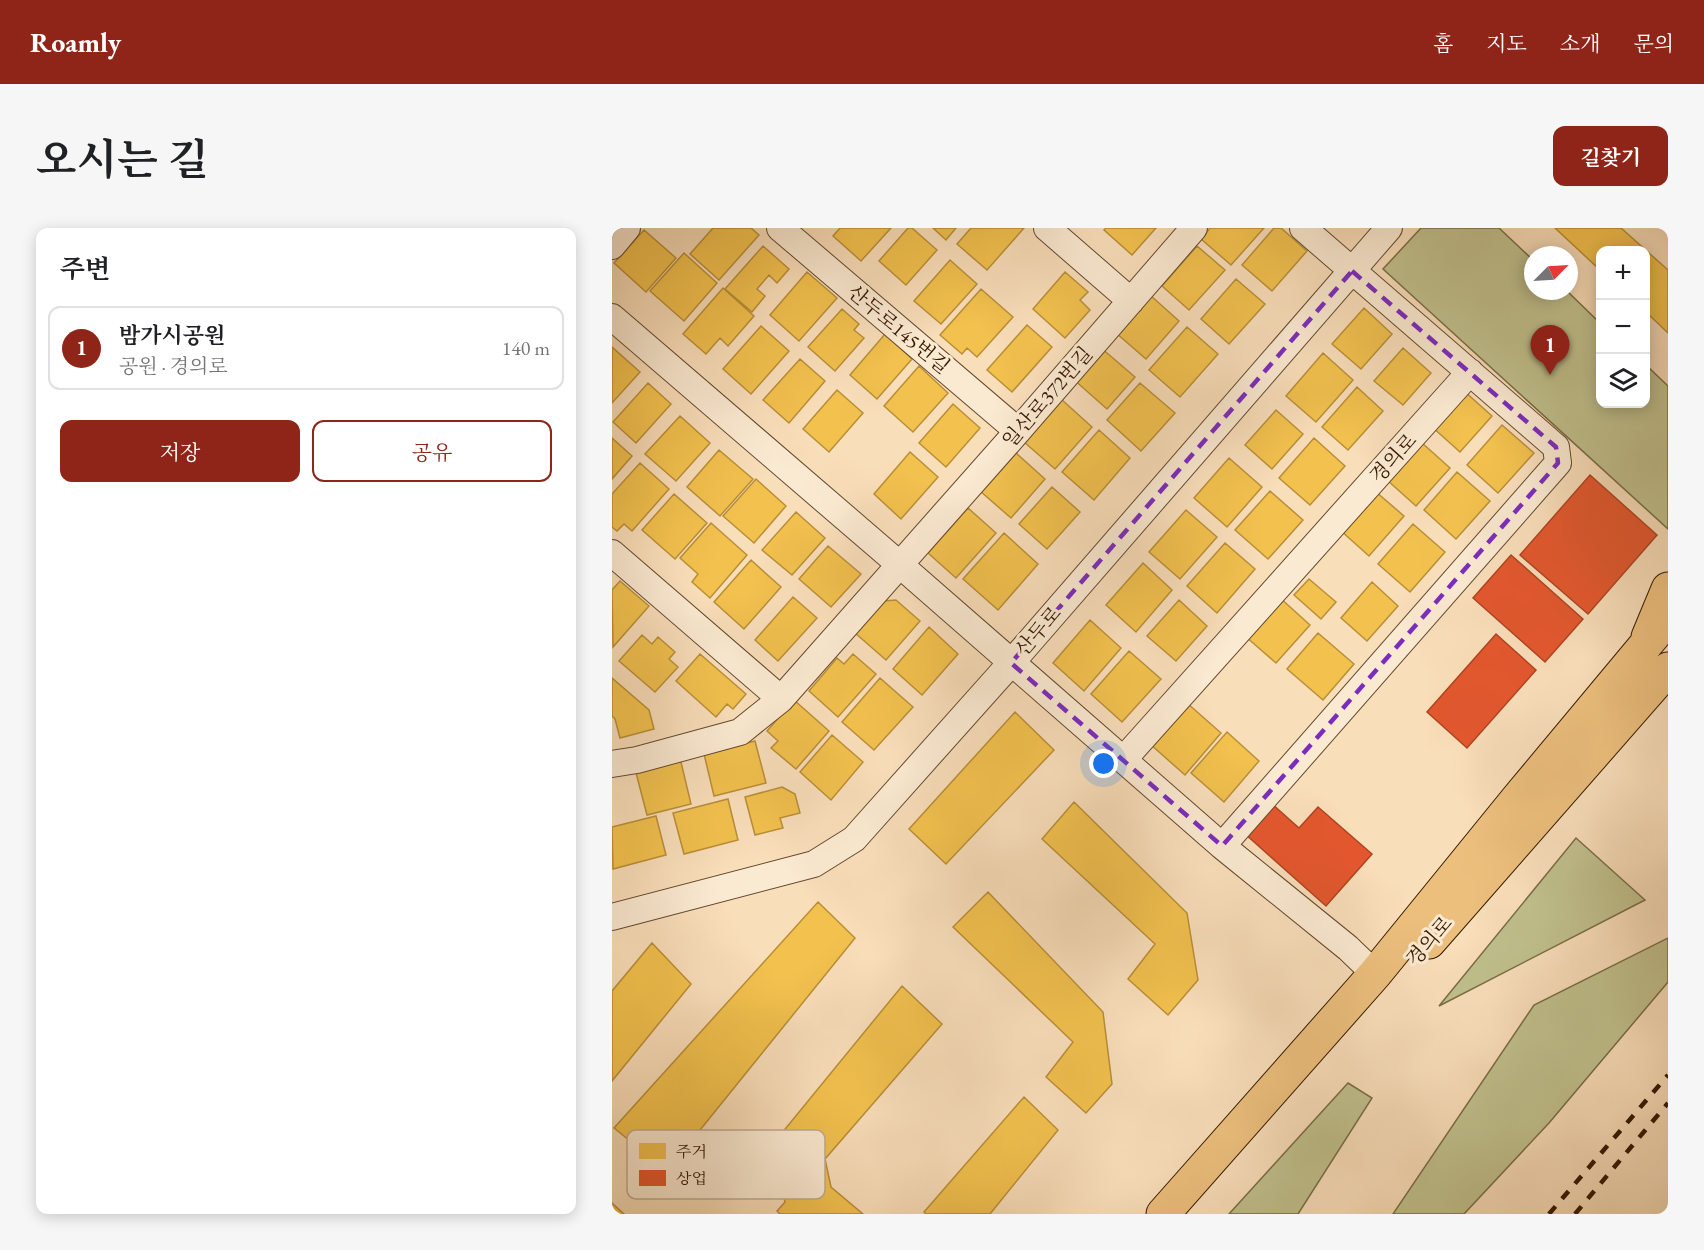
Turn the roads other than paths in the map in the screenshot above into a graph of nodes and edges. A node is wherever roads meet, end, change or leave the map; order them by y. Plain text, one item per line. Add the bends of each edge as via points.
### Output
1 (627, 228) edge
2 (780, 228) edge
3 (1047, 228) edge
4 (1194, 228) edge
5 (1303, 228) edge
6 (1389, 228) edge
7 (612, 246) edge
8 (1352, 271) junction
9 (1131, 300) junction
10 (612, 317) edge
11 (1470, 372) junction
12 (1018, 431) junction
13 (612, 553) edge
14 (900, 564) junction
15 (1668, 588) edge
16 (1668, 618) edge
17 (1645, 645) junction
18 (1011, 663) junction
19 (1668, 669) edge
20 (781, 699) junction
21 (1123, 760) junction
22 (612, 764) edge
23 (1222, 846) junction
24 (612, 917) edge
25 (1375, 975) junction
26 (1163, 1214) edge
27 (1191, 1214) edge

1 - 7 street
2 - 12 street, 산두로145번길
3 - 9 street
4 - 9 street, 일산로372번길
5 - 8 street
6 - 8 street, 산두로
8 - 11 street
8 - 18 street, 산두로
9 - 12 street, 일산로372번길
10 - 14 street
11 - 21 street, 경의로
11 - 23 street via 1556,447 1558,463
12 - 14 street, 일산로372번길
13 - 20 street
14 - 18 street
14 - 20 street, 일산로372번길
15 - 17 main road
16 - 17 main road, 경의로
17 - 25 main road, 경의로
18 - 21 street
18 - 24 street, 산두로 via 854,838 814,864
19 - 27 main road, 경의로
20 - 22 street, 일산로372번길 via 740,732
21 - 23 street
23 - 25 street via 1348,948
25 - 26 main road, 경의로

